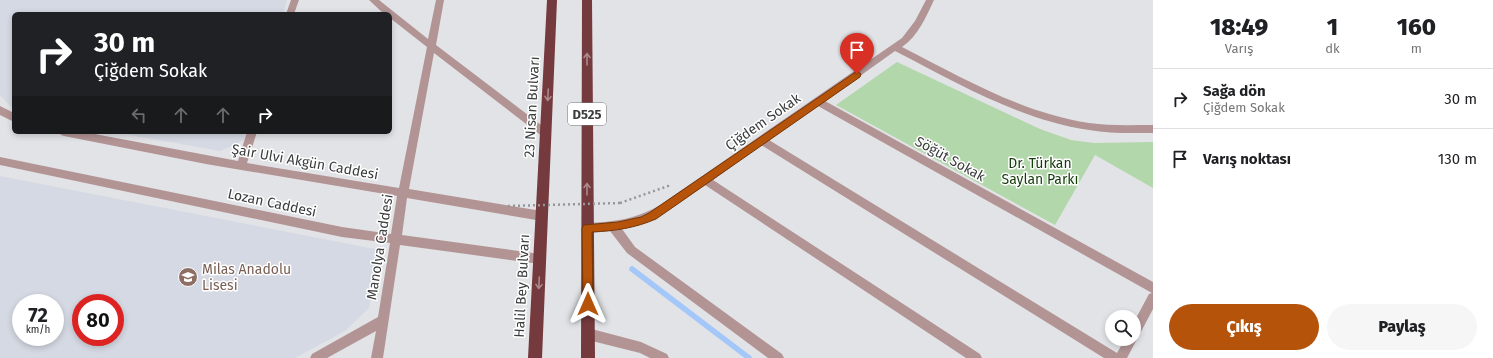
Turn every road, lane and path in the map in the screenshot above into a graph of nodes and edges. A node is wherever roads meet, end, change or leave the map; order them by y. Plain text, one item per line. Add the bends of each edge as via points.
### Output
1 (295, 0) edge
2 (373, 0) edge
3 (440, 0) edge
4 (552, 0) edge
5 (587, 0) edge
6 (930, 0) edge
7 (291, 12) edge
8 (388, 12) edge
9 (392, 16) edge
10 (431, 47) junction
11 (895, 47) junction
12 (818, 101) junction
13 (0, 110) edge
14 (12, 117) edge
15 (1153, 129) edge
16 (74, 134) edge
17 (251, 134) edge
18 (546, 134) junction
19 (762, 140) junction
20 (0, 161) edge
21 (241, 166) junction
22 (705, 180) junction
23 (668, 186) dead end
24 (403, 193) junction
25 (508, 206) dead end
26 (542, 216) junction
27 (613, 226) junction
28 (587, 228) junction
29 (394, 240) junction
30 (540, 259) junction
31 (1153, 288) edge
32 (1153, 298) edge
33 (382, 321) junction
34 (1141, 321) edge
35 (588, 334) junction
36 (1127, 346) edge
37 (316, 358) edge
38 (377, 358) edge
39 (534, 358) edge
40 (588, 358) edge
41 (663, 358) edge
42 (778, 358) edge
43 (976, 358) edge
44 (1115, 358) edge
45 (1121, 358) edge

1 - 7 street
2 - 8 street
3 - 10 street, Manolya Caddesi
4 -> 18 highway, 23 Nisan Bulvarı / D525
28 -> 5 highway, D525
6 - 11 street, Çiğdem Sokak via 911,33
9 - 10 street
10 - 18 street
10 - 24 street, Manolya Caddesi
11 - 12 street, Çiğdem Sokak
11 - 15 street via 973,87 1055,120 1109,129
12 - 19 street, Çiğdem Sokak
12 - 31 street, Söğüt Sokak
13 - 14 street
16 - 21 street, Şair Ulvi Akgün Caddesi
17 - 21 street
18 - 26 highway, 23 Nisan Bulvarı / D525
19 - 22 street, Çiğdem Sokak
19 - 44 street
20 - 29 street, Lozan Caddesi via 342,232
21 - 24 street, Şair Ulvi Akgün Caddesi
22 - 27 street, Çiğdem Sokak via 653,216 630,224
22 - 43 street
23 - 25 path, bridge via 620,203
24 - 26 street, Şair Ulvi Akgün Caddesi
24 - 29 street, Manolya Caddesi
26 - 30 highway, Halil Bey Bulvarı / D525
27 - 28 street, Çiğdem Sokak
27 - 42 street via 631,250
28 - 35 highway, D525
29 - 30 street, Lozan Caddesi
29 - 33 street, Manolya Caddesi
30 -> 39 highway, Halil Bey Bulvarı / D525
32 - 34 street
33 - 37 street
33 - 38 street, Manolya Caddesi
35 - 40 highway, D525
35 - 41 street via 641,348
36 - 45 street

